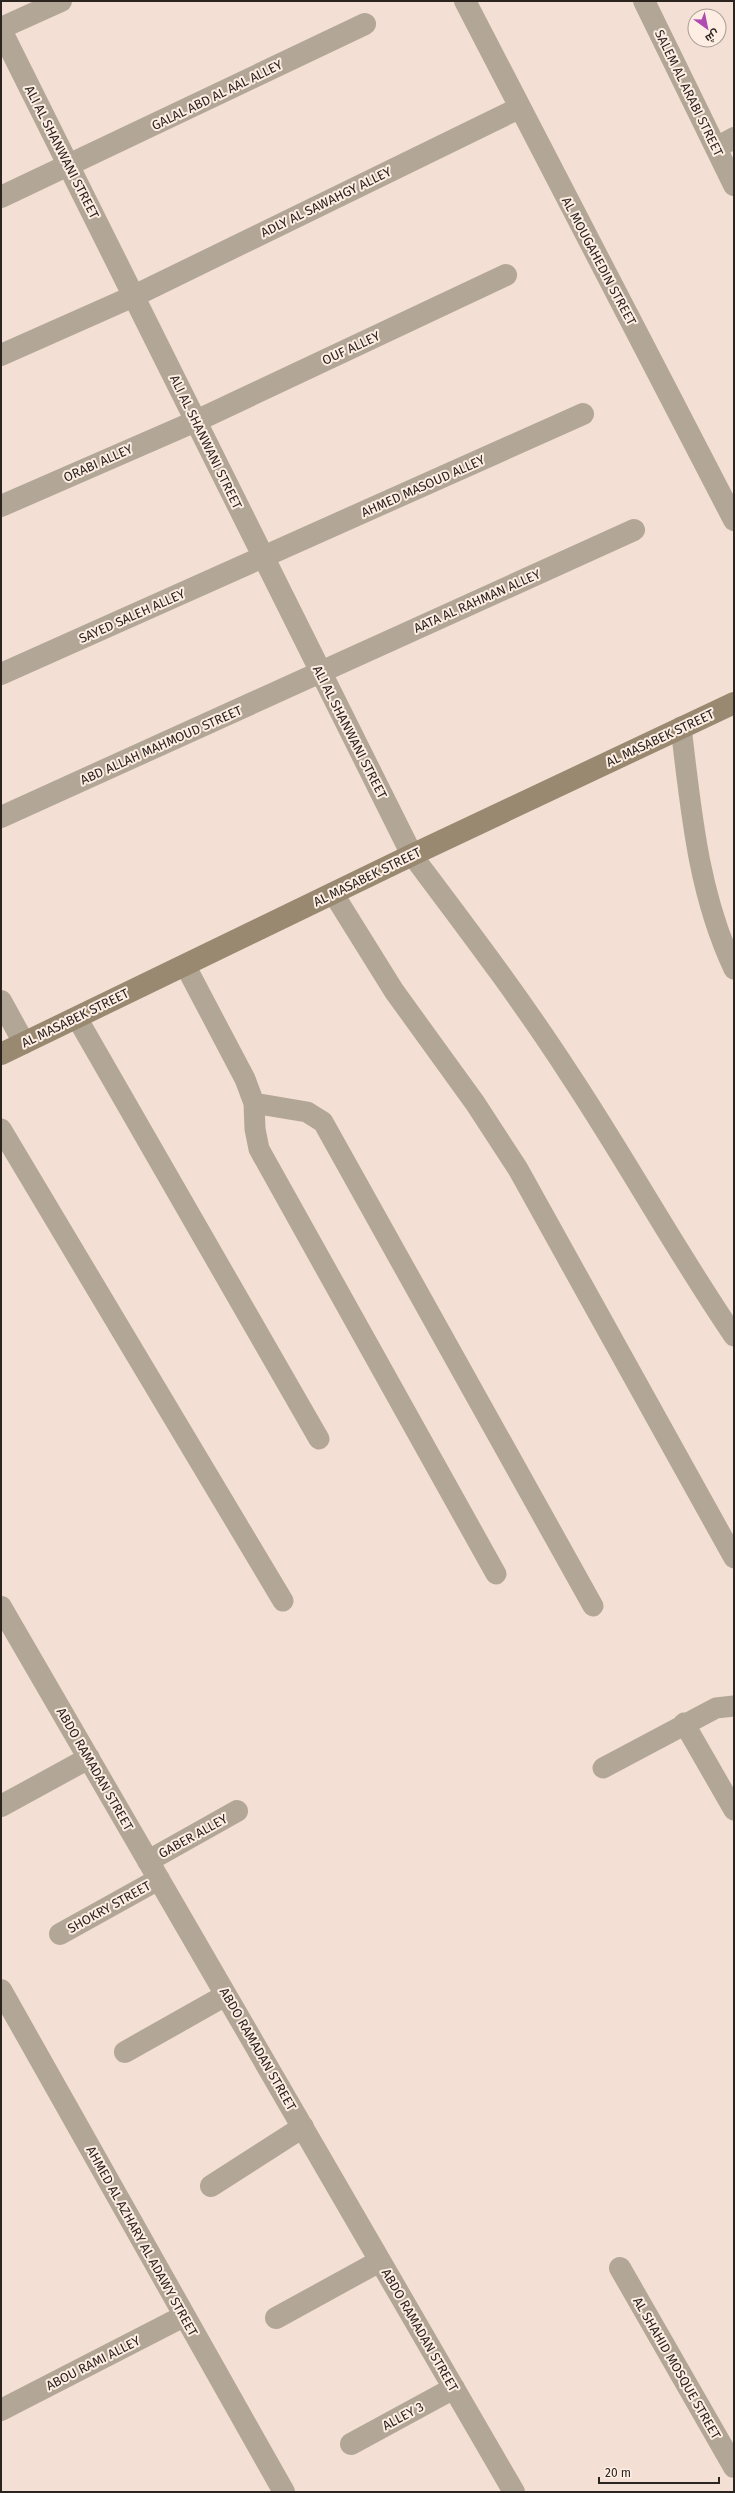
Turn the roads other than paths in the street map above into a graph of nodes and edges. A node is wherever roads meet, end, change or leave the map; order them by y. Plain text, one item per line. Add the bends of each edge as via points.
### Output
1 (61, 1) edge
2 (465, 1) edge
3 (646, 2) edge
4 (364, 24) dead end
5 (1, 29) edge
6 (518, 108) junction
7 (725, 143) edge
8 (69, 166) junction
9 (734, 185) edge
10 (1, 197) edge
11 (506, 275) dead end
12 (134, 296) junction
13 (1, 355) edge
14 (583, 414) dead end
15 (196, 421) junction
16 (1, 506) edge
17 (734, 520) edge
18 (634, 530) dead end
19 (263, 558) junction
20 (320, 672) junction
21 (1, 674) edge
22 (734, 703) edge
23 (681, 727) junction
24 (1, 817) edge
25 (412, 855) junction
26 (333, 893) junction
27 (185, 965) junction
28 (734, 969) edge
29 (1, 1001) edge
30 (77, 1018) junction
31 (24, 1043) junction
32 (1, 1054) edge
33 (254, 1103) junction
34 (1, 1129) edge
35 (734, 1336) edge
36 (319, 1439) dead end
37 (734, 1558) edge
38 (496, 1574) dead end
39 (283, 1601) dead end
40 (593, 1606) dead end
41 (1, 1607) edge
42 (8, 1635) edge
43 (734, 1706) edge
44 (684, 1723) junction
45 (89, 1758) junction
46 (603, 1768) dead end
47 (1, 1806) edge
48 (734, 1810) edge
49 (237, 1812) dead end
50 (153, 1870) junction
51 (60, 1934) dead end
52 (1, 1990) edge
53 (226, 1995) junction
54 (125, 2052) dead end
55 (303, 2128) junction
56 (211, 2186) dead end
57 (380, 2261) junction
58 (620, 2268) dead end
59 (184, 2316) junction
60 (276, 2318) dead end
61 (454, 2388) junction
62 (1, 2410) edge
63 (351, 2444) dead end
64 (734, 2467) edge
65 (284, 2492) edge
66 (514, 2492) edge

1 - 5 street
2 - 6 street, AL MOUGAHEDIN STREET
3 - 7 street, SALEM AL ARABI STREET
4 - 8 street, GALAL ABD AL AAL ALLEY
5 - 8 street, ALI AL SHANWANI STREET
6 - 12 street, ADLY AL SAWAHGY ALLEY
6 - 17 street, AL MOUGAHEDIN STREET
7 - 9 street, SALEM AL ARABI STREET
8 - 10 street, GALAL ABD AL AAL ALLEY
8 - 12 street, ALI AL SHANWANI STREET
11 - 15 street, OUF ALLEY
12 - 13 street, ADLY AL SAWAHGY ALLEY
12 - 15 street, ALI AL SHANWANI STREET
14 - 19 street, AHMED MASOUD ALLEY
15 - 16 street, ORABI ALLEY
15 - 19 street, ALI AL SHANWANI STREET
18 - 20 street, AATA AL RAHMAN ALLEY
19 - 20 street, ALI AL SHANWANI STREET
19 - 21 street, SAYED SALEH ALLEY
20 - 24 street, ABD ALLAH MAHMOUD STREET
20 - 25 street, ALI AL SHANWANI STREET
22 - 23 street, AL MASABEK STREET
23 - 25 street, AL MASABEK STREET
23 - 28 lane via 691,806 712,917
25 - 26 street, AL MASABEK STREET
25 - 35 lane via 509,983 563,1064 682,1259
26 - 27 street, AL MASABEK STREET
26 - 37 lane via 394,991 475,1103 518,1169
27 - 30 street, AL MASABEK STREET
27 - 33 lane via 245,1079
29 - 31 street
30 - 31 street, AL MASABEK STREET
30 - 36 lane
31 - 32 street, AL MASABEK STREET
33 - 38 lane via 259,1148
33 - 40 lane via 307,1112 323,1122
34 - 39 lane
41 - 42 street, ABDO RAMADAN STREET
42 - 45 street, ABDO RAMADAN STREET
43 - 44 lane via 716,1708
44 - 46 lane
44 - 48 lane
45 - 47 street
45 - 50 street, ABDO RAMADAN STREET
49 - 50 street, GABER ALLEY
50 - 51 street, SHOKRY STREET
50 - 53 street, ABDO RAMADAN STREET
52 - 59 street, AHMED AL AZHARY AL ADAWY STREET
53 - 54 street
53 - 55 street, ABDO RAMADAN STREET
55 - 56 street
55 - 57 street, ABDO RAMADAN STREET
57 - 60 street
57 - 61 street, ABDO RAMADAN STREET
58 - 64 street, AL SHAHID MOSQUE STREET
59 - 62 street, ABOU RAMI ALLEY
59 - 65 street, AHMED AL AZHARY AL ADAWY STREET
61 - 63 street, ALLEY 3
61 - 66 street, ABDO RAMADAN STREET

